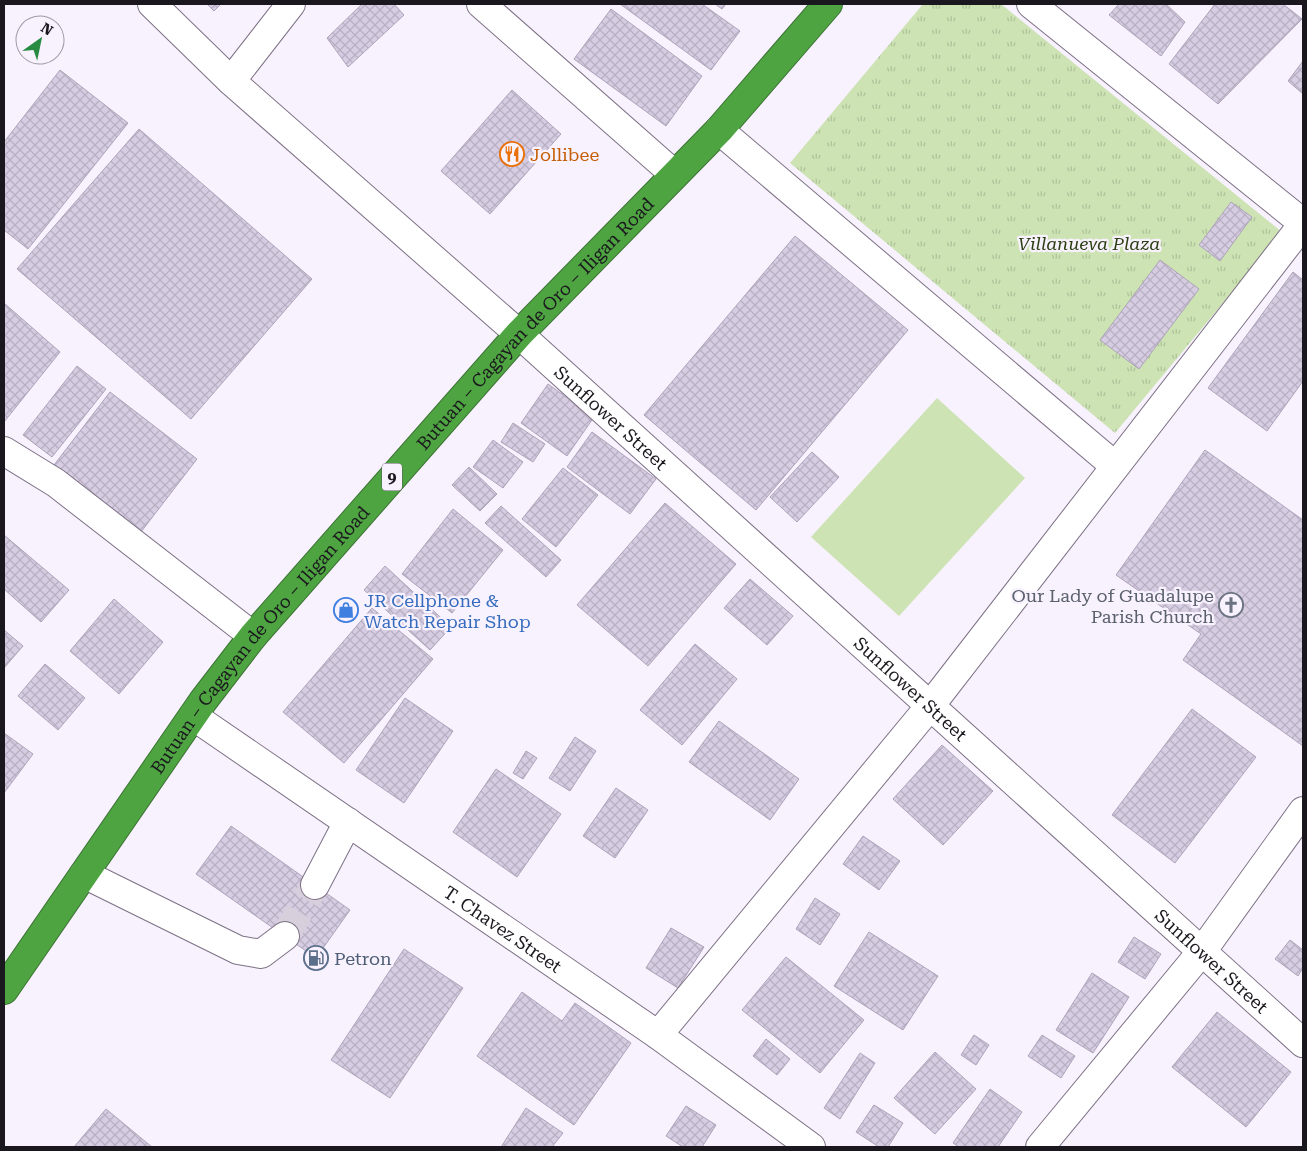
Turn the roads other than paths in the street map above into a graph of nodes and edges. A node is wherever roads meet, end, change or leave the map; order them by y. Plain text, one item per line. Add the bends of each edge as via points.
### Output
1 (152, 4) edge
2 (291, 4) edge
3 (480, 4) edge
4 (828, 4) edge
5 (1031, 4) edge
6 (231, 81) junction
7 (718, 130) junction
8 (674, 174) junction
9 (1303, 223) edge
10 (519, 334) junction
11 (4, 451) edge
12 (1115, 466) junction
13 (253, 636) junction
14 (930, 706) junction
15 (193, 716) junction
16 (1303, 811) edge
17 (348, 822) junction
18 (84, 874) junction
19 (315, 885) tunnel mouth
20 (285, 936) tunnel mouth
21 (1203, 950) junction
22 (4, 990) edge
23 (658, 1035) junction
24 (1303, 1043) edge
25 (811, 1147) edge
26 (1040, 1147) edge

1 - 6 street, Sunflower Street
2 - 6 street
3 - 8 street
4 - 7 highway, Butuan – Cagayan de Oro – Iligan Road / 9
5 - 9 street
6 - 10 street, Sunflower Street
7 - 8 highway, Butuan – Cagayan de Oro – Iligan Road / 9
7 - 12 street
8 - 10 highway, Butuan – Cagayan de Oro – Iligan Road / 9
9 - 12 street
10 - 13 highway, Butuan – Cagayan de Oro – Iligan Road / 9
10 - 14 street, Sunflower Street
11 - 13 street via 56,483
12 - 14 street
13 - 15 highway, Butuan – Cagayan de Oro – Iligan Road / 9
14 - 21 street, Sunflower Street
14 - 23 street
15 - 17 street, T. Chavez Street
15 - 18 highway, Butuan – Cagayan de Oro – Iligan Road / 9
16 - 21 street
17 - 19 street
17 - 23 street, T. Chavez Street
18 - 20 street via 238,950 261,954
18 - 22 highway, Butuan – Cagayan de Oro – Iligan Road / 9
21 - 24 street, Sunflower Street
21 - 26 street
23 - 25 street, T. Chavez Street

